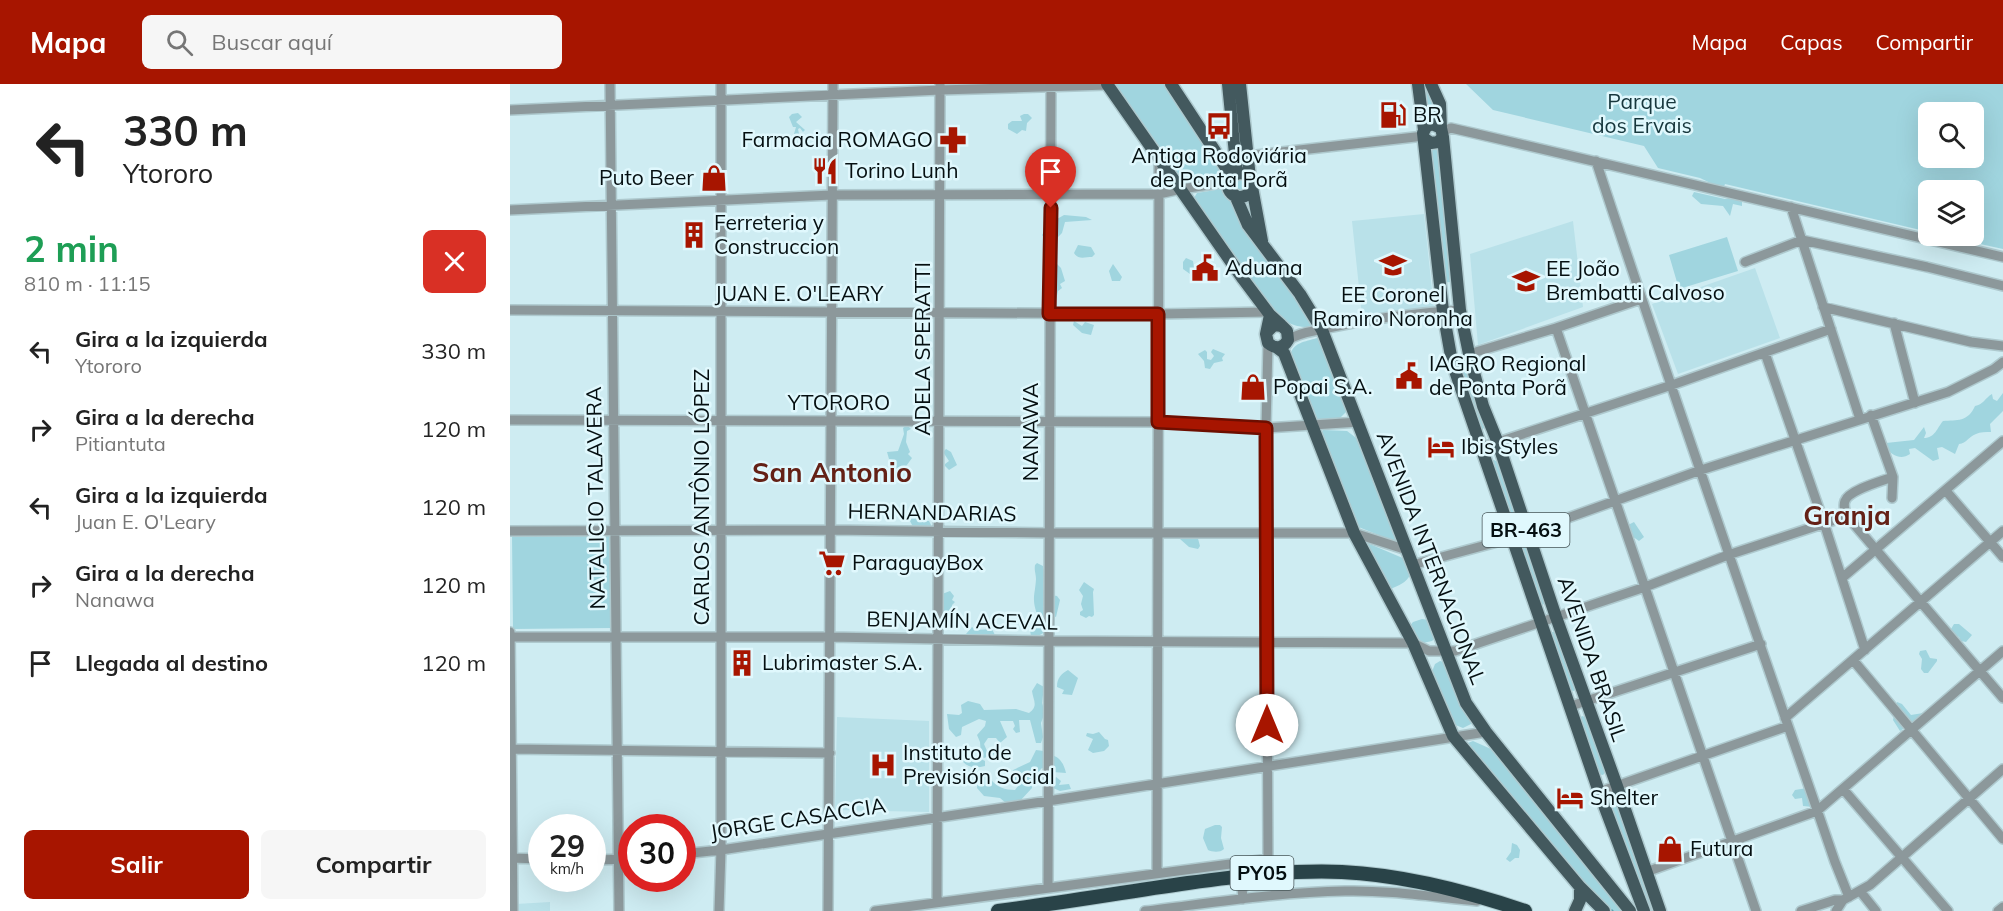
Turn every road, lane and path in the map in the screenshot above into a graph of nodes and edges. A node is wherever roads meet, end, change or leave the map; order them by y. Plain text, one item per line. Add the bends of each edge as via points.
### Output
1 (610, 84) edge
2 (721, 84) edge
3 (833, 84) edge
4 (1108, 84) edge
5 (1171, 84) edge
6 (1228, 84) edge
7 (1240, 84) edge
8 (1418, 84) edge
9 (1431, 84) edge
10 (1051, 85) edge
11 (940, 87) edge
12 (833, 95) junction
13 (721, 100) junction
14 (610, 106) junction
15 (510, 110) edge
16 (1442, 132) junction
17 (1424, 135) junction
18 (1247, 156) junction
19 (1160, 159) junction
20 (1596, 161) junction
21 (1232, 178) junction
22 (1251, 182) junction
23 (1180, 189) junction
24 (941, 194) junction
25 (1159, 194) junction
26 (832, 195) junction
27 (1051, 195) junction
28 (1234, 195) junction
29 (721, 199) junction
30 (612, 205) junction
31 (1791, 207) junction
32 (510, 210) edge
33 (1802, 240) junction
34 (1262, 242) junction
35 (2003, 257) edge
36 (1745, 262) dead end
37 (2003, 286) edge
38 (1641, 299) junction
39 (1824, 307) junction
40 (510, 310) edge
41 (1460, 310) junction
42 (721, 311) junction
43 (1443, 311) junction
44 (613, 312) junction
45 (832, 312) junction
46 (940, 312) junction
47 (1049, 314) junction
48 (1158, 314) junction
49 (1269, 314) junction
50 (1894, 323) junction
51 (1556, 328) junction
52 (1831, 329) junction
53 (1322, 330) junction
54 (1279, 341) junction
55 (2003, 346) edge
56 (1765, 353) junction
57 (1469, 354) junction
58 (2003, 362) edge
59 (1672, 385) junction
60 (1915, 403) junction
61 (1586, 414) junction
62 (1871, 415) junction
63 (1860, 419) junction
64 (510, 420) edge
65 (613, 421) junction
66 (720, 421) junction
67 (831, 421) junction
68 (940, 422) junction
69 (1049, 422) junction
70 (1158, 422) junction
71 (1359, 422) junction
72 (1312, 426) junction
73 (1266, 428) junction
74 (1795, 440) junction
75 (2003, 441) edge
76 (1498, 443) junction
77 (1480, 448) junction
78 (1701, 470) junction
79 (1893, 477) junction
80 (1946, 491) junction
81 (1892, 498) dead end
82 (1615, 501) junction
83 (1846, 516) junction
84 (1824, 523) junction
85 (720, 530) junction
86 (830, 530) junction
87 (940, 530) junction
88 (510, 531) edge
89 (615, 531) junction
90 (1157, 531) junction
91 (2003, 531) edge
92 (1527, 532) junction
93 (1050, 533) junction
94 (1267, 533) junction
95 (1354, 533) junction
96 (1512, 538) junction
97 (1990, 542) junction
98 (1407, 550) junction
99 (1876, 550) junction
100 (1728, 555) junction
101 (2003, 557) edge
102 (1412, 566) junction
103 (1842, 578) junction
104 (1645, 587) junction
105 (1921, 602) junction
106 (1556, 616) junction
107 (1541, 622) junction
108 (510, 632) edge
109 (510, 637) edge
110 (720, 637) junction
111 (830, 637) junction
112 (615, 638) junction
113 (939, 640) junction
114 (1157, 640) junction
115 (1050, 641) junction
116 (1266, 641) junction
117 (1413, 643) junction
118 (1761, 645) junction
119 (1865, 650) junction
120 (2003, 651) edge
121 (1440, 652) junction
122 (1853, 660) junction
123 (1424, 667) junction
124 (1979, 671) junction
125 (1673, 672) junction
126 (2003, 698) edge
127 (1586, 702) junction
128 (1571, 706) junction
129 (1787, 722) junction
130 (1912, 730) junction
131 (1486, 732) junction
132 (1453, 736) junction
133 (510, 749) edge
134 (616, 751) junction
135 (720, 751) junction
136 (830, 753) junction
137 (1703, 757) junction
138 (1267, 766) junction
139 (2003, 769) edge
140 (1157, 784) junction
141 (1617, 786) junction
142 (1843, 789) junction
143 (1599, 792) junction
144 (1970, 798) junction
145 (1048, 801) junction
146 (1817, 811) junction
147 (938, 817) junction
148 (618, 824) edge
149 (828, 833) junction
150 (2003, 839) edge
151 (1732, 842) junction
152 (721, 850) junction
153 (696, 853) edge
154 (1900, 857) junction
155 (511, 858) edge
156 (528, 859) edge
157 (1269, 866) junction
158 (1157, 872) junction
159 (1646, 872) junction
160 (1241, 876) junction
161 (1048, 887) junction
162 (1580, 887) junction
163 (1860, 891) junction
164 (619, 892) edge
165 (1243, 899) junction
166 (1846, 899) junction
167 (937, 902) junction
168 (1502, 903) junction
169 (2003, 907) edge
170 (720, 909) edge
171 (1006, 910) edge
172 (513, 911) edge
173 (619, 911) edge
174 (828, 911) edge
175 (875, 911) edge
176 (1145, 911) edge
177 (1525, 911) edge
178 (1575, 911) edge
179 (1604, 911) edge
180 (1630, 911) edge
181 (1644, 911) edge
182 (1660, 911) edge
183 (1756, 911) edge
184 (1801, 911) edge
185 (1836, 911) edge
186 (1876, 911) edge
187 (1948, 911) edge
188 (1998, 911) edge

1 - 14 street, NATALICIO TALAVERA
2 - 13 street, CARLOS ANTÔNIO LÓPEZ
3 - 12 street
4 - 10 street
4 - 19 main road
5 - 21 main road
6 - 21 main road
7 - 18 main road
8 - 17 main road, AVENIDA BRASIL / BR-463
9 - 16 main road, AVENIDA BRASIL / BR-463 via 1440,104
10 - 11 street
10 - 27 street, NANAWA
11 - 12 street
11 - 24 street, ADELA SPERATTI
12 - 13 street
12 - 26 street
13 - 14 street
13 - 29 street, CARLOS ANTÔNIO LÓPEZ
14 - 15 street
14 - 30 street, NATALICIO TALAVERA
16 - 17 main road via 1434,144
16 - 20 street via 1462,131
16 - 41 main road, AVENIDA BRASIL / BR-463
17 - 18 street
17 - 43 main road, AVENIDA BRASIL / BR-463
18 - 22 main road
19 - 23 main road
19 - 25 street
20 - 31 street
20 - 38 street
21 - 22 main road via 1244,174
21 - 23 street
21 - 28 main road via 1230,190
22 - 28 main road via 1246,196
22 - 34 main road
23 - 25 street
23 - 49 main road
24 - 26 street
24 - 27 street
24 - 46 street, ADELA SPERATTI
25 - 27 street
25 - 48 street
26 - 29 street
26 - 45 street
27 - 47 street, NANAWA
28 - 34 main road, AVENIDA INTERNACIONAL via 1248,225
29 - 30 street
29 - 42 street, CARLOS ANTÔNIO LÓPEZ
30 - 32 street
30 - 44 street, NATALICIO TALAVERA
31 - 33 street
31 - 35 street
33 - 36 street
33 - 37 street
33 - 39 street
34 - 53 main road, AVENIDA INTERNACIONAL
38 - 51 street
38 - 59 street
39 - 50 street
39 - 52 street
40 - 44 street, JUAN E. O'LEARY
41 - 43 street
41 - 57 main road, AVENIDA BRASIL / BR-463
42 - 44 street, JUAN E. O'LEARY
42 - 45 street, JUAN E. O'LEARY
42 - 66 street, CARLOS ANTÔNIO LÓPEZ
43 - 53 street
43 - 77 main road, AVENIDA BRASIL / BR-463 via 1452,362
44 - 65 street, NATALICIO TALAVERA
45 - 46 street, JUAN E. O'LEARY
45 - 67 street
46 - 47 street, JUAN E. O'LEARY
46 - 68 street, ADELA SPERATTI
47 - 48 street, JUAN E. O'LEARY
47 - 69 street, NANAWA
48 - 49 street, JUAN E. O'LEARY
48 - 70 street
49 - 54 main road
50 - 55 street
50 - 60 street
51 - 57 street
51 - 61 street
52 - 56 street
52 - 63 street
53 - 54 street
53 - 71 main road, AVENIDA INTERNACIONAL
54 - 72 main road
54 - 73 street
56 - 59 street
56 - 74 street
57 - 76 main road, AVENIDA BRASIL / BR-463
58 - 60 street via 1948,392
59 - 61 street
59 - 78 street
60 - 62 street
61 - 76 street
61 - 82 street
62 - 63 street
62 - 79 street
63 - 74 street
64 - 65 street, YTORORO
65 - 66 street, YTORORO
65 - 89 street, NATALICIO TALAVERA
66 - 67 street, YTORORO
66 - 85 street, CARLOS ANTÔNIO LÓPEZ
67 - 68 street, YTORORO
67 - 86 street
68 - 69 street, YTORORO
68 - 87 street, ADELA SPERATTI
69 - 70 street, YTORORO
69 - 93 street, NANAWA
70 - 73 street, YTORORO
70 - 90 street
71 - 72 street, YTORORO
71 - 98 main road, AVENIDA INTERNACIONAL
72 - 73 street, YTORORO
72 - 95 main road
73 - 94 street
74 - 78 street
74 - 84 street
75 - 80 street
76 - 77 street
76 - 92 main road, AVENIDA BRASIL / BR-463
77 - 96 main road, AVENIDA BRASIL / BR-463
78 - 82 street
78 - 100 street
79 - 81 street
79 - 83 street via 1853,492 1845,499
80 - 97 street
80 - 99 street
82 - 92 street
82 - 104 street
83 - 84 street
83 - 99 street
84 - 100 street
84 - 103 street
85 - 86 street, HERNANDARIAS
85 - 89 street, HERNANDARIAS
85 - 110 street, CARLOS ANTÔNIO LÓPEZ
86 - 87 street, HERNANDARIAS
86 - 111 street
87 - 93 street, HERNANDARIAS
87 - 113 street, ADELA SPERATTI
88 - 89 street, HERNANDARIAS
89 - 112 street, NATALICIO TALAVERA
90 - 93 street, HERNANDARIAS
90 - 94 street, HERNANDARIAS
90 - 114 street
91 - 97 street
92 - 96 street
92 - 106 main road, AVENIDA BRASIL / BR-463
93 - 115 street, NANAWA
94 - 95 street, HERNANDARIAS
94 - 116 street
95 - 98 street, HERNANDARIAS
95 - 117 main road
96 - 102 street
96 - 107 main road, AVENIDA BRASIL / BR-463
97 - 101 street
97 - 105 street
98 - 102 main road, AVENIDA INTERNACIONAL
99 - 103 street
99 - 105 street
100 - 104 street
100 - 118 street
102 - 121 main road, AVENIDA INTERNACIONAL
103 - 119 street
104 - 106 street
104 - 125 street
105 - 119 street
105 - 124 street
106 - 107 street
106 - 127 main road, AVENIDA BRASIL / BR-463
107 - 121 street via 1462,650
107 - 128 main road, AVENIDA BRASIL / BR-463
108 - 109 street
109 - 112 street, BENJAMÍN ACEVAL
109 - 133 street
110 - 111 street, BENJAMÍN ACEVAL
110 - 112 street, BENJAMÍN ACEVAL
110 - 135 street, CARLOS ANTÔNIO LÓPEZ
111 - 113 street, BENJAMÍN ACEVAL
111 - 136 street
112 - 134 street, NATALICIO TALAVERA
113 - 115 street, BENJAMÍN ACEVAL
113 - 147 street, ADELA SPERATTI
114 - 115 street, BENJAMÍN ACEVAL
114 - 116 street, BENJAMÍN ACEVAL
114 - 140 street
115 - 145 street, NANAWA
116 - 117 street, BENJAMÍN ACEVAL
116 - 138 street
117 - 121 street
117 - 123 main road
118 - 125 street
118 - 129 street
119 - 122 street
120 - 124 street
121 - 123 street via 1427,657
121 - 131 main road, AVENIDA INTERNACIONAL
122 - 129 street
122 - 130 street
123 - 132 main road
124 - 126 street
124 - 130 street
125 - 127 street
125 - 137 street
127 - 128 street
127 - 141 main road, AVENIDA BRASIL / BR-463
128 - 143 main road, AVENIDA BRASIL / BR-463
129 - 137 street
129 - 146 street
130 - 142 street
130 - 144 street
131 - 132 street, JORGE CASACCIA
131 - 180 main road, AVENIDA INTERNACIONAL
132 - 138 street, JORGE CASACCIA
132 - 162 main road
133 - 134 street
133 - 155 street
134 - 135 street
134 - 148 street, NATALICIO TALAVERA
135 - 136 street
135 - 152 street, CARLOS ANTÔNIO LÓPEZ
136 - 149 street
137 - 141 street
137 - 151 street
138 - 140 street, JORGE CASACCIA
138 - 157 street
139 - 144 street
140 - 145 street, JORGE CASACCIA
140 - 158 street
141 - 143 street
141 - 159 main road, AVENIDA BRASIL / BR-463
142 - 146 street
142 - 154 street
143 - 181 main road, AVENIDA BRASIL / BR-463
144 - 150 street
144 - 154 street
145 - 147 street, JORGE CASACCIA
145 - 161 street, NANAWA
146 - 151 street
146 - 166 street
147 - 149 street, JORGE CASACCIA
147 - 167 street, ADELA SPERATTI
149 - 152 street, JORGE CASACCIA
149 - 174 street
151 - 159 street
151 - 183 street
152 - 153 street, JORGE CASACCIA
152 - 170 street, CARLOS ANTÔNIO LÓPEZ
154 - 163 street
154 - 187 street
155 - 156 street
155 - 172 street
157 - 158 street
157 - 160 highway, PY05
157 - 168 highway, PY05 via 1375,875 1439,886
158 - 161 street
159 - 182 main road, AVENIDA BRASIL / BR-463
160 - 165 street
160 - 171 highway, PY05
161 - 167 street
162 - 178 main road
162 - 179 main road
163 - 166 street
163 - 186 street
164 - 173 street, NATALICIO TALAVERA
165 - 168 street via 1363,891
165 - 176 street
166 - 184 street
166 - 185 street
167 - 175 street
168 - 177 highway, PY05
169 - 188 street

